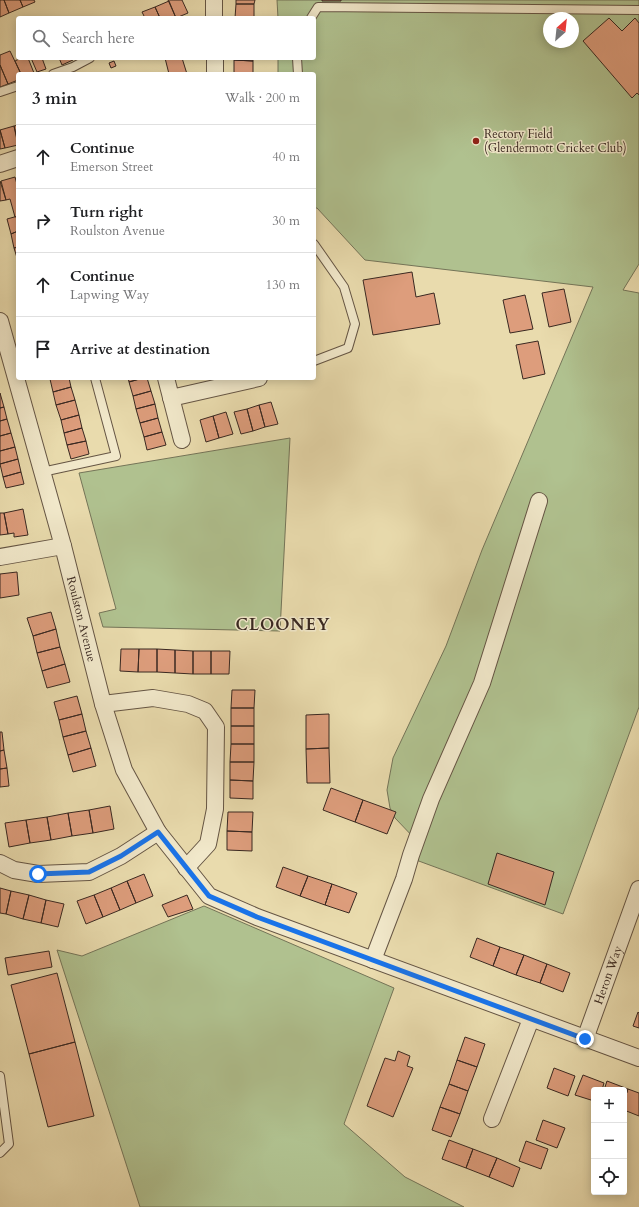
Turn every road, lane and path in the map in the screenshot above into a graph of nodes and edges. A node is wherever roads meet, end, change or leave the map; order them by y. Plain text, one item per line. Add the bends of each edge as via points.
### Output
1 (214, 0) edge
2 (639, 10) edge
3 (214, 16) edge
4 (312, 16) edge
5 (86, 60) edge
6 (215, 60) edge
7 (297, 60) edge
8 (59, 72) edge
9 (215, 72) edge
10 (298, 72) edge
11 (16, 87) edge
12 (0, 92) edge
13 (16, 159) edge
14 (0, 164) edge
15 (316, 247) edge
16 (0, 321) edge
17 (316, 360) edge
18 (16, 379) edge
19 (16, 380) edge
20 (96, 380) edge
21 (166, 380) edge
22 (250, 380) edge
23 (171, 398) junction
24 (182, 440) dead end
25 (42, 472) junction
26 (539, 501) dead end
27 (63, 546) junction
28 (0, 557) edge
29 (103, 704) junction
30 (158, 832) junction
31 (0, 863) edge
32 (186, 868) junction
33 (639, 889) edge
34 (373, 960) junction
35 (531, 1019) junction
36 (585, 1039) junction
37 (639, 1058) edge
38 (0, 1076) edge
39 (492, 1119) dead end
40 (0, 1153) edge

1 - 3 street
2 - 4 lane via 318,7
5 - 8 lane
6 - 9 street
7 - 10 lane
11 - 12 lane
13 - 14 street
15 - 17 lane via 344,287 355,324 348,348
16 - 18 street, Roulston Avenue
19 - 25 street, Roulston Avenue
20 - 25 lane via 116,456
21 - 23 street
22 - 23 street
23 - 24 street
25 - 27 street, Roulston Avenue
26 - 34 street via 482,682 431,798
27 - 28 street
27 - 29 street, Roulston Avenue
29 - 30 street, Roulston Avenue via 124,770
29 - 32 street via 154,698 188,704 205,710 216,727 214,816 208,844
30 - 31 street via 121,856 89,872 38,874 14,870
30 - 32 street, Roulston Avenue
32 - 34 street, Roulston Avenue via 209,896 257,917
33 - 36 street, Heron Way
34 - 35 street
35 - 36 street
35 - 39 street
36 - 37 street
38 - 40 lane via 9,1144

